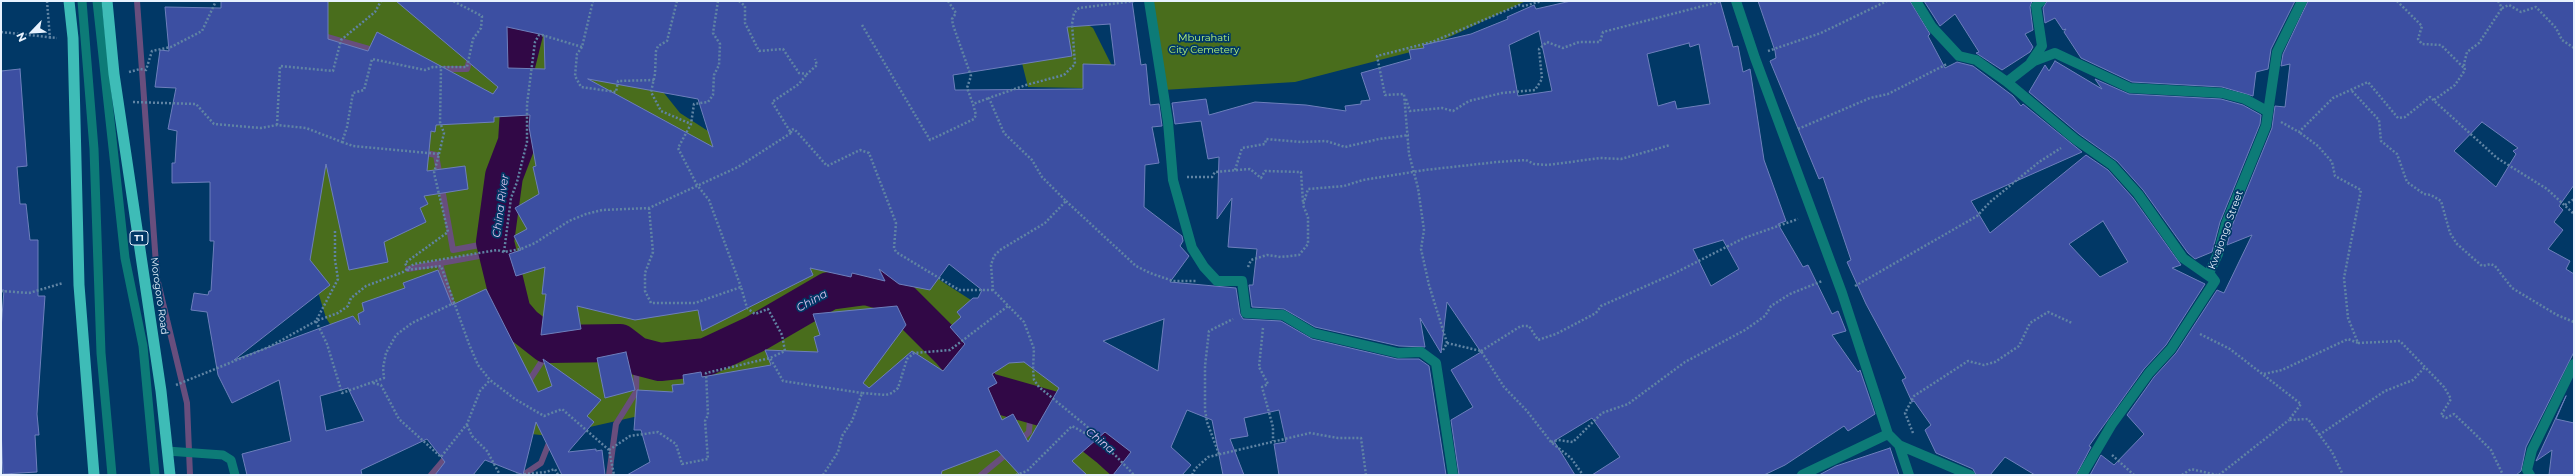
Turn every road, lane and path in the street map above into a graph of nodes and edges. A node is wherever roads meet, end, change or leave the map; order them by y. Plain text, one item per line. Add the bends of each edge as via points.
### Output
1 (47, 1) edge
2 (70, 1) edge
3 (82, 1) edge
4 (97, 1) edge
5 (107, 1) edge
6 (216, 1) edge
7 (381, 1) edge
8 (453, 1) edge
9 (593, 1) edge
10 (677, 1) edge
11 (718, 1) edge
12 (739, 1) edge
13 (948, 1) edge
14 (1137, 1) edge
15 (1149, 1) edge
16 (1542, 1) edge
17 (1722, 1) edge
18 (1736, 1) edge
19 (1887, 1) edge
20 (1916, 1) edge
21 (2041, 1) edge
22 (2302, 1) edge
23 (2397, 1) edge
24 (2498, 1) edge
25 (2502, 8) junction
26 (862, 24) dead end
27 (1, 32) edge
28 (73, 38) junction
29 (50, 39) junction
30 (582, 47) junction
31 (2574, 48) edge
32 (1959, 56) junction
33 (1754, 58) junction
34 (815, 59) dead end
35 (2026, 68) junction
36 (441, 69) junction
37 (2465, 70) junction
38 (114, 74) junction
39 (807, 74) junction
40 (654, 80) junction
41 (2007, 82) junction
42 (2352, 91) junction
43 (1404, 94) junction
44 (989, 98) junction
45 (119, 101) junction
46 (2434, 101) junction
47 (973, 104) junction
48 (2267, 111) junction
49 (691, 124) junction
50 (277, 125) junction
51 (2266, 126) junction
52 (1792, 131) dead end
53 (2299, 132) junction
54 (791, 133) junction
55 (1408, 136) junction
56 (2075, 139) junction
57 (342, 142) junction
58 (1670, 145) dead end
59 (439, 154) junction
60 (1235, 170) junction
61 (1414, 172) junction
62 (1173, 180) junction
63 (697, 185) junction
64 (2574, 199) edge
65 (1066, 200) junction
66 (1303, 205) junction
67 (2565, 205) junction
68 (649, 208) junction
69 (1812, 214) junction
70 (2574, 214) edge
71 (335, 231) dead end
72 (504, 252) junction
73 (407, 269) junction
74 (1835, 276) junction
75 (1217, 281) junction
76 (1242, 281) junction
77 (2215, 281) junction
78 (80, 285) junction
79 (741, 287) junction
80 (993, 290) junction
81 (1, 291) edge
82 (1842, 293) junction
83 (454, 304) junction
84 (1008, 306) junction
85 (1246, 313) junction
86 (1265, 314) junction
87 (316, 321) junction
88 (2574, 322) edge
89 (2072, 323) dead end
90 (2183, 333) junction
91 (1447, 343) junction
92 (2358, 343) junction
93 (1481, 351) junction
94 (770, 358) junction
95 (1436, 363) junction
96 (2574, 364) edge
97 (2425, 367) junction
98 (2264, 374) junction
99 (490, 380) junction
100 (372, 383) junction
101 (161, 391) junction
102 (862, 393) junction
103 (2289, 420) junction
104 (467, 424) junction
105 (1888, 434) junction
106 (2319, 435) junction
107 (1096, 440) junction
108 (1273, 441) junction
109 (1551, 442) junction
110 (1899, 445) junction
111 (2098, 445) junction
112 (609, 450) junction
113 (1913, 450) junction
114 (167, 451) junction
115 (1220, 454) junction
116 (94, 475) edge
117 (112, 475) edge
118 (155, 475) edge
119 (170, 475) edge
120 (235, 475) edge
121 (500, 475) edge
122 (516, 475) edge
123 (558, 475) edge
124 (614, 475) edge
125 (823, 475) edge
126 (1016, 475) edge
127 (1134, 475) edge
128 (1192, 475) edge
129 (1366, 475) edge
130 (1453, 475) edge
131 (1583, 475) edge
132 (1802, 475) edge
133 (1909, 475) edge
134 (1970, 475) edge
135 (2082, 475) edge
136 (2134, 475) edge
137 (2182, 475) edge
138 (2218, 475) edge
139 (2343, 475) edge
140 (2503, 475) edge
141 (2530, 475) edge

1 - 29 path
2 - 28 highway
3 - 117 lane via 94,148 101,353
4 - 118 lane via 125,258 143,346
5 - 38 highway, Morogoro Road / T1
6 - 38 path via 202,31 171,47 152,51 146,70
7 - 50 path via 375,12 341,40 333,71 280,66
8 - 36 path via 482,16 481,28 473,39 467,67
9 - 30 path
10 - 40 path via 667,41 658,46 656,51
11 - 49 path via 713,33 720,44 719,65 714,75 713,95 708,102 694,104
12 - 39 path via 745,6 745,23 759,51 783,49 799,73
13 - 47 path via 956,13 952,19 953,25 971,76 967,88
14 - 44 path via 1079,8 1074,13 1072,24 1075,64 1064,75
15 - 62 street via 1168,122
16 - 43 path via 1519,5 1432,42 1377,56 1385,95
17 - 43 path via 1603,32 1600,42 1579,42 1562,48 1547,42 1539,49 1542,78 1535,90 1502,92 1469,101 1453,111 1442,108 1410,111
18 - 33 street
19 - 33 path via 1831,29
20 - 32 street via 1932,28
21 - 35 street via 2036,6 2042,46
22 - 48 street, Kwajongo Street via 2277,52
23 - 37 path via 2422,26 2418,39 2422,44 2441,45
24 - 25 path
25 - 31 path via 2509,5 2521,12 2536,7 2556,28 2562,40
25 - 37 path via 2479,43 2467,52
26 - 47 path via 930,140 974,118 976,115
27 - 29 path
28 - 29 path
28 - 78 highway
30 - 40 path via 577,54 575,76 581,87 616,92 618,81
30 - 72 path via 542,35 535,42 527,104 526,142 517,182 510,198
32 - 41 street via 1976,60
32 - 52 path via 1888,94 1870,98
33 - 69 street
34 - 39 path via 817,65
35 - 41 street
35 - 48 street via 2034,61 2056,53 2130,88 2222,93 2245,99
36 - 57 path via 433,67 425,70 372,59 364,90 352,93
36 - 59 path via 440,122 444,133
37 - 46 path via 2456,84
38 - 45 highway, Morogoro Road / T1
39 - 54 path via 799,84 772,102
40 - 49 path via 651,92 661,111
41 - 56 street
42 - 46 path via 2368,82 2398,118 2405,118 2430,97
42 - 53 path via 2333,98
42 - 88 path via 2380,120 2381,141 2397,154 2407,182 2424,194 2441,201 2450,232 2457,244 2482,266 2495,266 2512,288 2557,315
43 - 55 path
44 - 47 path
44 - 65 path via 1004,133 1032,160 1042,177
45 - 50 path via 196,104 214,124 261,128
45 - 101 highway, Morogoro Road / T1
46 - 67 path via 2497,158 2547,190
48 - 51 street, Kwajongo Street
49 - 63 path via 678,148
50 - 57 path via 306,128
51 - 53 path via 2273,121 2283,122
51 - 77 street, Kwajongo Street via 2209,272
53 - 92 path via 2318,146 2332,162 2335,176 2361,190 2344,278 2348,318
54 - 63 path via 738,167
54 - 80 path via 794,129 827,166 860,150 869,153 896,223 896,252 959,290
55 - 60 path via 1379,139 1345,147 1326,141 1266,139 1265,144 1242,148
55 - 61 path
56 - 77 street via 2112,165 2138,194 2183,258
56 - 82 path via 2040,162 1990,202 1977,216
57 - 59 path via 353,146
58 - 61 path via 1621,159 1600,158 1548,165 1514,160
59 - 73 path via 434,173 448,232 405,263
60 - 62 path via 1215,172 1212,177
60 - 66 path via 1250,169 1261,178 1265,170 1301,172
61 - 66 path via 1363,180 1344,186 1308,189
61 - 91 path via 1424,230 1421,248 1429,285
62 - 75 street via 1192,248
63 - 68 path
63 - 79 path via 709,200
64 - 67 path
65 - 75 path via 1125,256 1150,273 1172,281
65 - 80 path via 1045,223 994,256 991,265
66 - 76 path via 1308,217 1308,244 1299,255 1267,255 1251,260
67 - 70 path
68 - 72 path via 602,210 586,214 569,221 535,243
68 - 79 path via 653,252 646,273 645,291 651,303 695,303
69 - 74 street
69 - 93 path via 1744,238 1673,274 1601,306 1596,313 1556,334 1538,340 1529,326 1521,326
71 - 87 path via 338,279
72 - 73 path via 497,250 429,261
73 - 83 path via 441,266
73 - 87 path via 366,286 338,313
74 - 82 street
74 - 109 path via 1790,294 1771,306 1765,316 1745,330 1685,362 1628,404 1602,413 1573,442
75 - 76 street
76 - 85 street
77 - 90 street, Kwajongo Street
78 - 81 path via 59,283 29,293
78 - 116 highway
79 - 94 path via 747,308 755,314 768,309 782,335 785,351
80 - 84 path
82 - 105 street
83 - 99 path via 478,366
83 - 100 path via 412,323 396,335 386,353 384,378
84 - 102 path via 950,350 914,353 907,359 898,388 892,393 886,396
84 - 107 path via 1024,322 1028,331 1034,350 1034,380 1038,387 1096,434
85 - 86 street
85 - 115 path via 1209,331 1204,405 1207,422
86 - 95 street via 1283,315 1313,332 1338,339 1398,352 1421,352
86 - 108 path via 1259,367 1268,384 1262,387 1274,427
87 - 100 path via 327,344 342,393
87 - 101 path via 272,346
89 - 113 path via 2048,312 2030,323 2019,346 1995,362 1984,365 1968,361 1914,396 1906,413 1913,430
90 - 98 path via 2199,333 2214,340
90 - 111 street, Kwajongo Street via 2149,373
91 - 93 path
91 - 95 path
92 - 97 path via 2400,341
92 - 98 path via 2348,339 2282,370
93 - 109 path via 1504,387 1527,410
94 - 102 path via 783,381
94 - 112 path via 706,373 708,415 705,421 708,459 682,464 676,444 658,432 630,436
95 - 130 street
96 - 141 street via 2532,450 2527,470
97 - 106 path via 2413,380 2385,391
97 - 140 path via 2451,398 2441,415 2446,418 2454,414 2472,431 2491,450
98 - 103 path via 2301,404
99 - 104 path via 480,391
99 - 112 path via 544,416 562,409
100 - 104 path via 380,386 398,419 441,457
101 - 114 highway, Morogoro Road / T1
102 - 125 path via 852,421 842,436 838,452
103 - 106 path via 2308,419
103 - 138 path
104 - 121 path via 472,436 487,451
105 - 110 street
105 - 132 street
106 - 139 path via 2332,452
107 - 126 path via 1072,426 1027,471
107 - 127 path
108 - 115 path
108 - 129 path via 1310,433 1333,438 1361,438
109 - 131 path via 1571,458
110 - 113 street
110 - 133 street
111 - 135 street, Kwajongo Street
111 - 136 path via 2108,448 2115,459
112 - 124 path
113 - 134 street
114 - 119 highway, Morogoro Road / T1
114 - 120 lane via 223,455 231,460
115 - 128 path via 1208,457
122 - 123 path via 555,469
137 - 138 path via 2191,469

